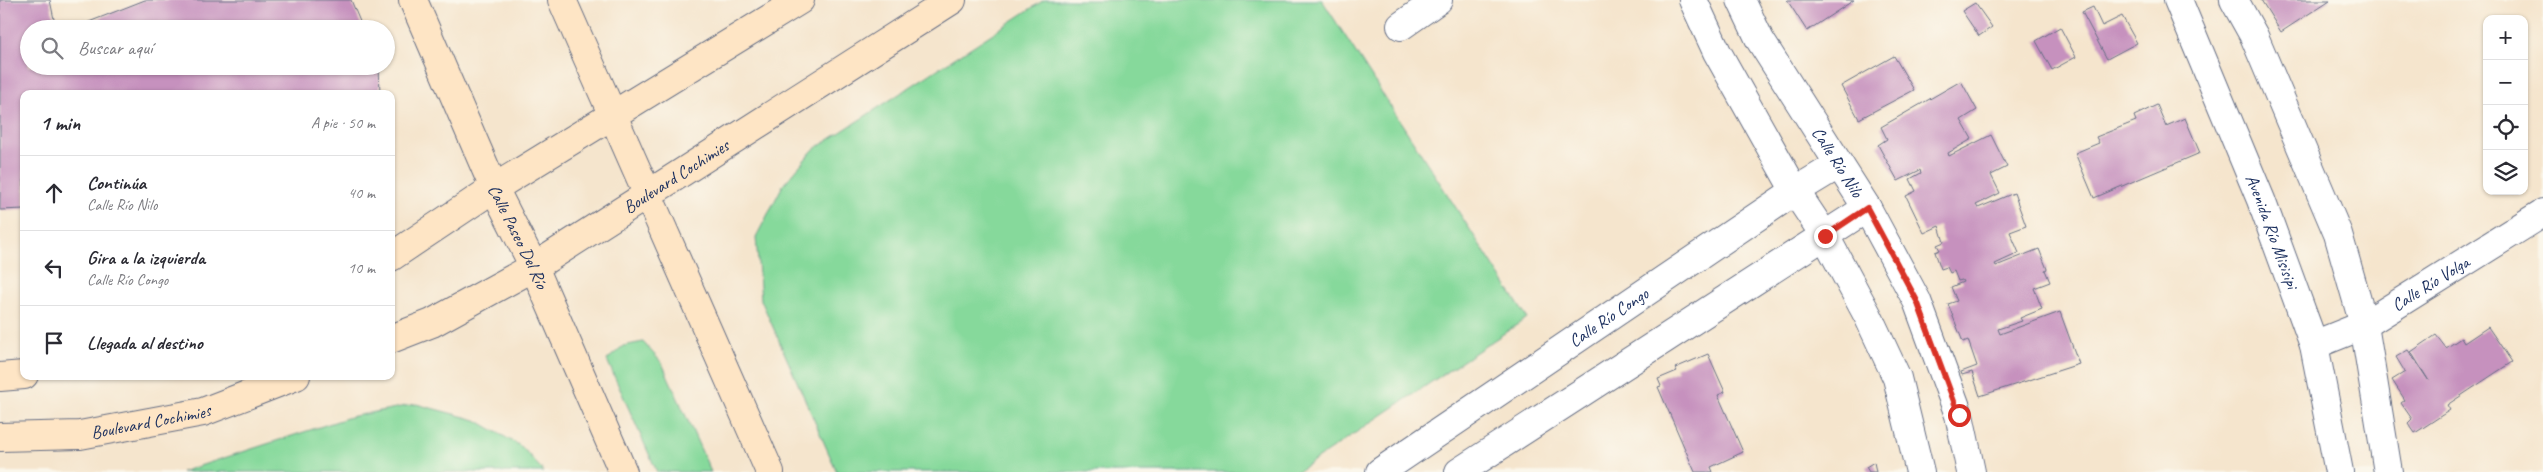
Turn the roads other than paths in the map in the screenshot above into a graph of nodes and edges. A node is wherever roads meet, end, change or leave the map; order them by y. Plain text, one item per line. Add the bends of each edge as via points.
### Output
1 (413, 0) edge
2 (562, 0) edge
3 (800, 0) edge
4 (952, 0) edge
5 (1438, 0) edge
6 (1693, 0) edge
7 (1741, 0) edge
8 (2178, 0) edge
9 (2234, 0) edge
10 (1401, 26) dead end
11 (613, 116) junction
12 (1838, 165) junction
13 (494, 188) junction
14 (1795, 191) junction
15 (648, 195) junction
16 (1867, 208) junction
17 (2543, 213) edge
18 (1825, 236) junction
19 (395, 253) edge
20 (534, 267) junction
21 (2364, 325) junction
22 (395, 337) edge
23 (2314, 345) junction
24 (20, 375) edge
25 (0, 377) edge
26 (286, 380) edge
27 (1483, 404) junction
28 (0, 437) edge
29 (1507, 440) junction
30 (623, 472) edge
31 (770, 472) edge
32 (1380, 472) edge
33 (1459, 472) edge
34 (1920, 472) edge
35 (1971, 472) edge
36 (2338, 472) edge
37 (2388, 472) edge

1 - 13 main road, Calle Paseo Del Río
2 - 11 main road
3 - 11 main road
4 - 15 main road, Boulevard Cochimies
5 - 10 street
6 - 14 street via 1717,52
7 - 12 street, Calle Río Nilo via 1760,40
8 - 23 street, Avenida Río Misisipi via 2261,200
9 - 21 street via 2254,36 2338,234
11 - 13 main road
11 - 15 main road
12 - 14 street, Calle Río Congo
12 - 16 street, Calle Río Nilo
13 - 19 main road
13 - 20 main road, Calle Paseo Del Río
14 - 18 street
14 - 27 street, Calle Río Congo
15 - 20 main road, Boulevard Cochimies
15 - 31 main road
16 - 18 street
16 - 35 street, Calle Río Nilo via 1917,301 1959,415
17 - 21 street, Calle Río Volga
18 - 29 street
18 - 34 street via 1897,378
20 - 22 main road, Boulevard Cochimies via 432,323
20 - 30 main road, Calle Paseo Del Río
21 - 23 street, Calle Río Volga
21 - 37 street
23 - 36 street, Avenida Río Misisipi
24 - 25 main road
26 - 28 main road, Boulevard Cochimies via 203,412 80,435
27 - 29 street
27 - 32 street, Calle Río Congo
29 - 33 street

